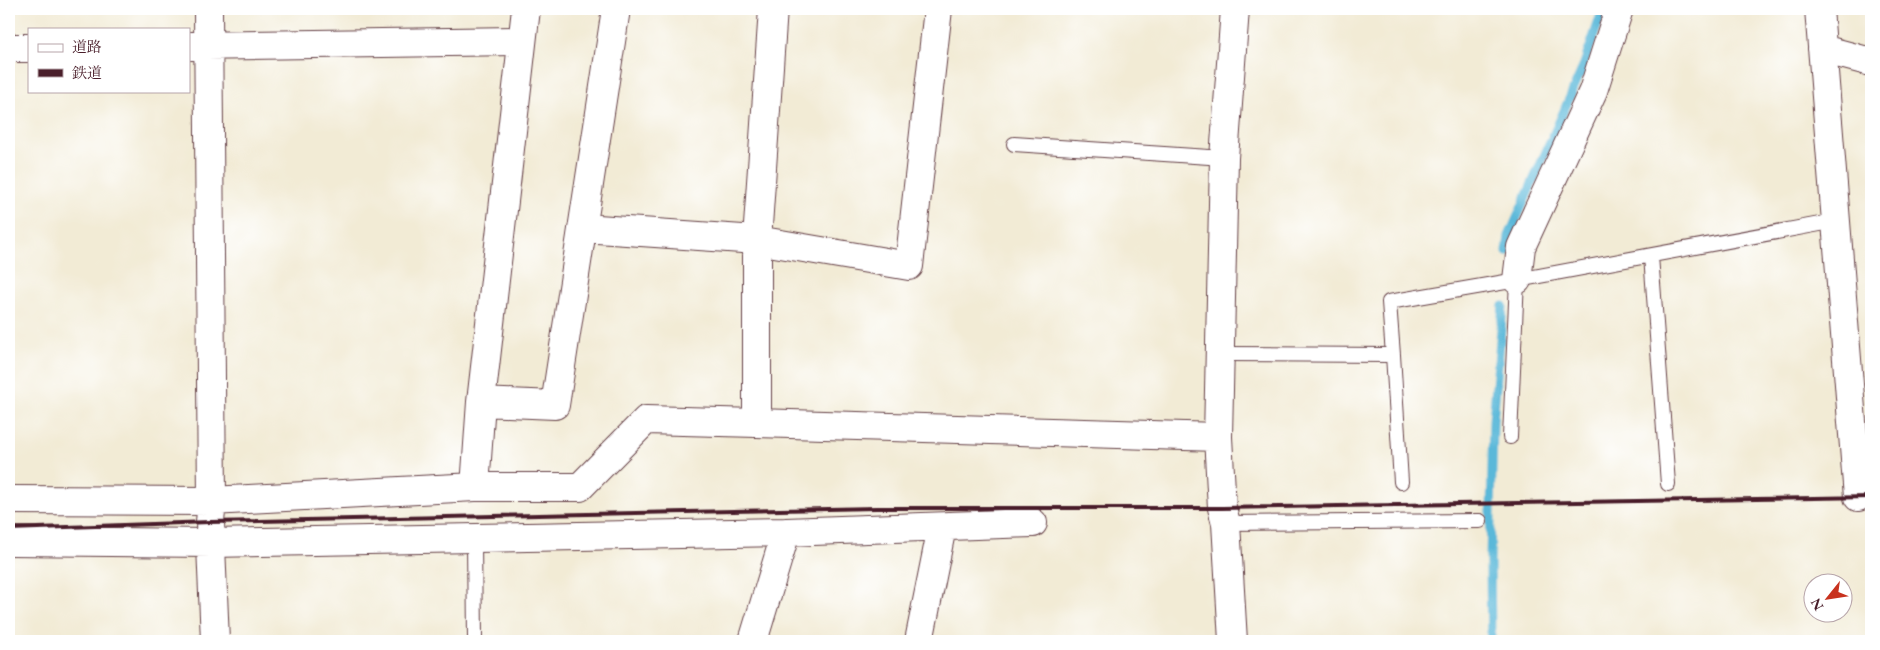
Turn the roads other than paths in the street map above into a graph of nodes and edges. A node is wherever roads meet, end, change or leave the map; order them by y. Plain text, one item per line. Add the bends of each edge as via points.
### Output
1 (208, 9) edge
2 (526, 9) edge
3 (616, 9) edge
4 (773, 9) edge
5 (938, 9) edge
6 (1235, 9) edge
7 (1619, 9) edge
8 (1819, 9) edge
9 (522, 41) junction
10 (199, 46) edge
11 (9, 48) edge
12 (28, 48) edge
13 (1822, 49) junction
14 (1871, 62) edge
15 (1014, 144) dead end
16 (1224, 158) junction
17 (1836, 221) junction
18 (583, 228) junction
19 (758, 240) junction
20 (1651, 256) junction
21 (1517, 280) junction
22 (1220, 354) junction
23 (1393, 355) junction
24 (480, 402) junction
25 (757, 423) junction
26 (1218, 437) junction
27 (1510, 437) dead end
28 (1401, 482) dead end
29 (1668, 484) dead end
30 (475, 487) junction
31 (1858, 497) dead end
32 (9, 500) edge
33 (212, 501) junction
34 (1480, 521) dead end
35 (1033, 523) dead end
36 (1226, 523) junction
37 (942, 527) junction
38 (786, 532) junction
39 (474, 539) junction
40 (9, 541) edge
41 (212, 543) junction
42 (215, 641) edge
43 (475, 641) edge
44 (753, 641) edge
45 (919, 641) edge
46 (1233, 641) edge

1 - 10 street
2 - 9 street
3 - 18 street
4 - 19 street
5 - 19 street via 909,266
6 - 16 street
7 - 21 street via 1593,91 1521,247
8 - 13 street
9 - 10 street
9 - 24 street
10 - 33 street
11 - 12 street
13 - 14 street
13 - 17 street
15 - 16 lane
16 - 22 street
17 - 20 lane
17 - 31 street
18 - 19 street
18 - 24 street via 556,404
19 - 25 street
20 - 21 lane
20 - 29 lane
21 - 23 lane via 1389,302
21 - 27 lane
22 - 23 lane
22 - 26 street
23 - 28 lane
24 - 30 street
25 - 26 street
25 - 30 street via 646,420 580,487
26 - 36 street via 1222,508
30 - 33 street
32 - 33 street
33 - 41 street
34 - 36 lane
35 - 37 street
36 - 46 street
37 - 38 street
37 - 45 street
38 - 39 street
38 - 44 street
39 - 41 street
39 - 43 lane
40 - 41 street
41 - 42 street

